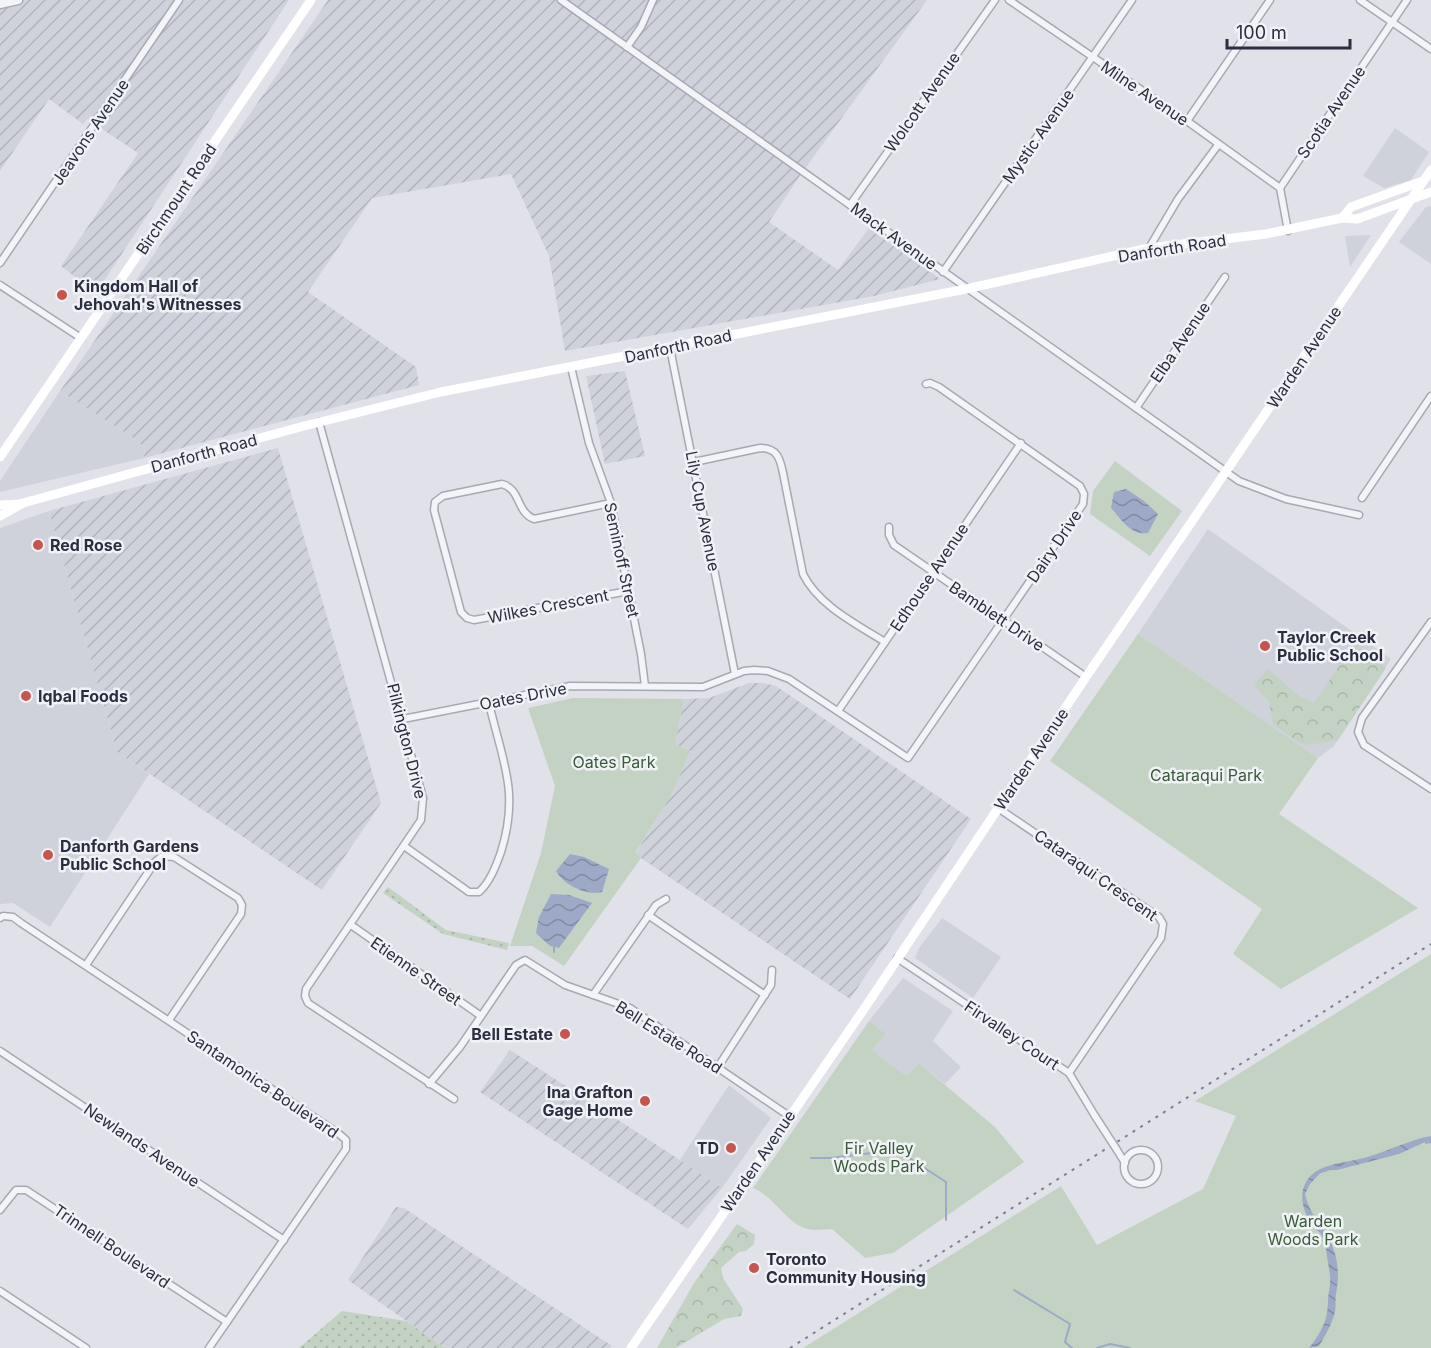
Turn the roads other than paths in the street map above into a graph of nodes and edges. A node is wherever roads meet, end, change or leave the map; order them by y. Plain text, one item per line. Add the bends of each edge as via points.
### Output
1 (18, 0) edge
2 (179, 0) edge
3 (311, 0) edge
4 (561, 0) edge
5 (653, 0) edge
6 (995, 0) edge
7 (1010, 0) edge
8 (1132, 0) edge
9 (1270, 0) edge
10 (1360, 0) edge
11 (1407, 0) edge
12 (0, 4) edge
13 (1393, 22) junction
14 (627, 47) junction
15 (1431, 49) edge
16 (1093, 57) junction
17 (1187, 121) junction
18 (1218, 145) junction
19 (1431, 170) edge
20 (1427, 179) edge
21 (1280, 188) junction
22 (1431, 192) edge
23 (1410, 201) junction
24 (850, 205) junction
25 (1342, 218) junction
26 (1288, 231) junction
27 (1149, 248) junction
28 (0, 263) edge
29 (944, 272) junction
30 (1225, 277) dead end
31 (0, 285) edge
32 (966, 289) junction
33 (81, 338) junction
34 (670, 348) junction
35 (571, 367) junction
36 (926, 384) dead end
37 (1431, 396) edge
38 (1136, 408) junction
39 (319, 422) junction
40 (1021, 443) junction
41 (0, 457) edge
42 (694, 462) junction
43 (1226, 472) junction
44 (1362, 498) dead end
45 (611, 503) junction
46 (21, 504) junction
47 (0, 505) edge
48 (1359, 515) dead end
49 (0, 516) edge
50 (889, 527) dead end
51 (933, 572) junction
52 (628, 591) junction
53 (1004, 619) junction
54 (1431, 621) edge
55 (885, 642) junction
56 (735, 674) junction
57 (1086, 677) junction
58 (645, 686) junction
59 (489, 703) junction
60 (838, 711) junction
61 (403, 719) junction
62 (1431, 789) edge
63 (998, 808) junction
64 (404, 846) junction
65 (666, 899) dead end
66 (648, 915) junction
67 (0, 918) edge
68 (351, 925) junction
69 (897, 958) junction
70 (86, 965) junction
71 (772, 970) dead end
72 (593, 995) junction
73 (765, 995) junction
74 (481, 1016) junction
75 (169, 1020) junction
76 (0, 1051) edge
77 (718, 1067) junction
78 (1069, 1073) junction
79 (429, 1084) junction
80 (454, 1099) dead end
81 (789, 1116) junction
82 (1125, 1162) junction
83 (0, 1210) edge
84 (284, 1240) junction
85 (0, 1291) edge
86 (227, 1322) junction
87 (76, 1342) junction
88 (72, 1348) edge
89 (86, 1348) edge
90 (209, 1348) edge
91 (631, 1348) edge

1 - 12 street
2 - 28 street, Jeavons Avenue
3 - 33 main road, Birchmount Road
4 - 14 street, Mack Avenue
5 - 14 street
6 - 24 street, Wolcott Avenue
7 - 16 street, Milne Avenue
8 - 16 street, Mystic Avenue
9 - 17 street
10 - 13 street
11 - 13 street, Scotia Avenue
13 - 15 street
13 - 21 street, Scotia Avenue
14 - 24 street, Mack Avenue
16 - 17 street, Milne Avenue
16 - 29 street, Mystic Avenue
17 - 18 street, Milne Avenue
18 - 21 street, Milne Avenue
18 - 27 street via 1178,199
19 - 20 main road, Warden Avenue
20 - 23 main road, Warden Avenue
20 - 25 main road, Danforth Road via 1351,207
21 - 26 street
22 - 23 main road, Danforth Road
23 - 25 main road, Danforth Road via 1357,219
23 - 43 main road, Warden Avenue
24 - 29 street, Mack Avenue
25 - 26 main road, Danforth Road
26 - 27 main road, Danforth Road
27 - 32 main road, Danforth Road
29 - 32 street, Mack Avenue
30 - 38 street, Elba Avenue
31 - 33 street
32 - 34 main road, Danforth Road
32 - 38 street, Mack Avenue
33 - 41 main road, Birchmount Road
34 - 35 main road, Danforth Road
34 - 42 street, Lily Cup Avenue
35 - 39 main road, Danforth Road via 441,392
35 - 45 street, Seminoff Street via 588,443
36 - 40 street, Dairy Drive via 939,387
37 - 44 street
38 - 43 street, Mack Avenue
39 - 46 main road, Danforth Road
39 - 61 street, Pilkington Drive
40 - 51 street, Edhouse Avenue
40 - 53 street, Dairy Drive via 1080,486 1084,494 1083,504
42 - 55 street via 760,448 775,451 809,586 818,597
42 - 56 street, Lily Cup Avenue
43 - 48 street, Mack Avenue via 1239,482 1286,499
43 - 57 main road, Warden Avenue
45 - 52 street, Seminoff Street
45 - 52 street, Wilkes Crescent via 534,519 522,510 510,486 502,484 442,496 435,502 434,510 462,612 467,618 474,620
46 - 47 main road, Danforth Road
46 - 49 main road, Danforth Road
50 - 51 street, Bamblett Drive via 894,545
51 - 53 street, Bamblett Drive
51 - 55 street, Edhouse Avenue
52 - 58 street, Seminoff Street
53 - 57 street, Bamblett Drive
53 - 60 street, Dairy Drive via 908,758
54 - 62 street via 1362,718 1358,732 1365,745
55 - 60 street, Edhouse Avenue
56 - 58 street, Oates Drive via 703,687
56 - 60 street via 768,671 789,679
57 - 63 main road, Warden Avenue
58 - 59 street, Oates Drive via 570,686
59 - 61 street, Oates Drive
59 - 64 street via 509,778 511,803 508,829 486,885 479,892 469,892
61 - 64 street, Pilkington Drive via 423,798 421,820
63 - 69 main road, Warden Avenue
63 - 78 street, Cataraqui Crescent via 1159,917 1163,924 1161,938
64 - 68 street, Pilkington Drive
65 - 66 street
66 - 72 street
66 - 73 street
67 - 70 street, Santamonica Boulevard via 13,917
68 - 74 street, Etienne Street
68 - 79 street, Pilkington Drive via 306,989 308,1003
69 - 78 street, Firvalley Court
69 - 81 main road, Warden Avenue
70 - 75 street, Santamonica Boulevard
70 - 75 street via 162,856 174,856 238,898 241,914
71 - 73 street via 771,986
72 - 74 street, Bell Estate Road via 565,985 525,960 516,965
72 - 77 street, Bell Estate Road via 630,1008
73 - 77 street
74 - 79 street, Bell Estate Road
75 - 84 street, Santamonica Boulevard via 346,1140 346,1149
76 - 84 street, Newlands Avenue
77 - 81 street, Bell Estate Road
78 - 82 street, Firvalley Court, bridge
79 - 80 street, Pilkington Drive
81 - 91 main road, Warden Avenue
82 - 82 street, Firvalley Court via 1127,1176 1139,1183 1148,1182 1157,1172 1156,1159 1146,1151 1135,1151
83 - 86 street, Trinnell Boulevard via 15,1190 26,1190
84 - 86 street, Santamonica Boulevard
85 - 87 street
86 - 90 street, Santamonica Boulevard
87 - 88 street
87 - 89 street

